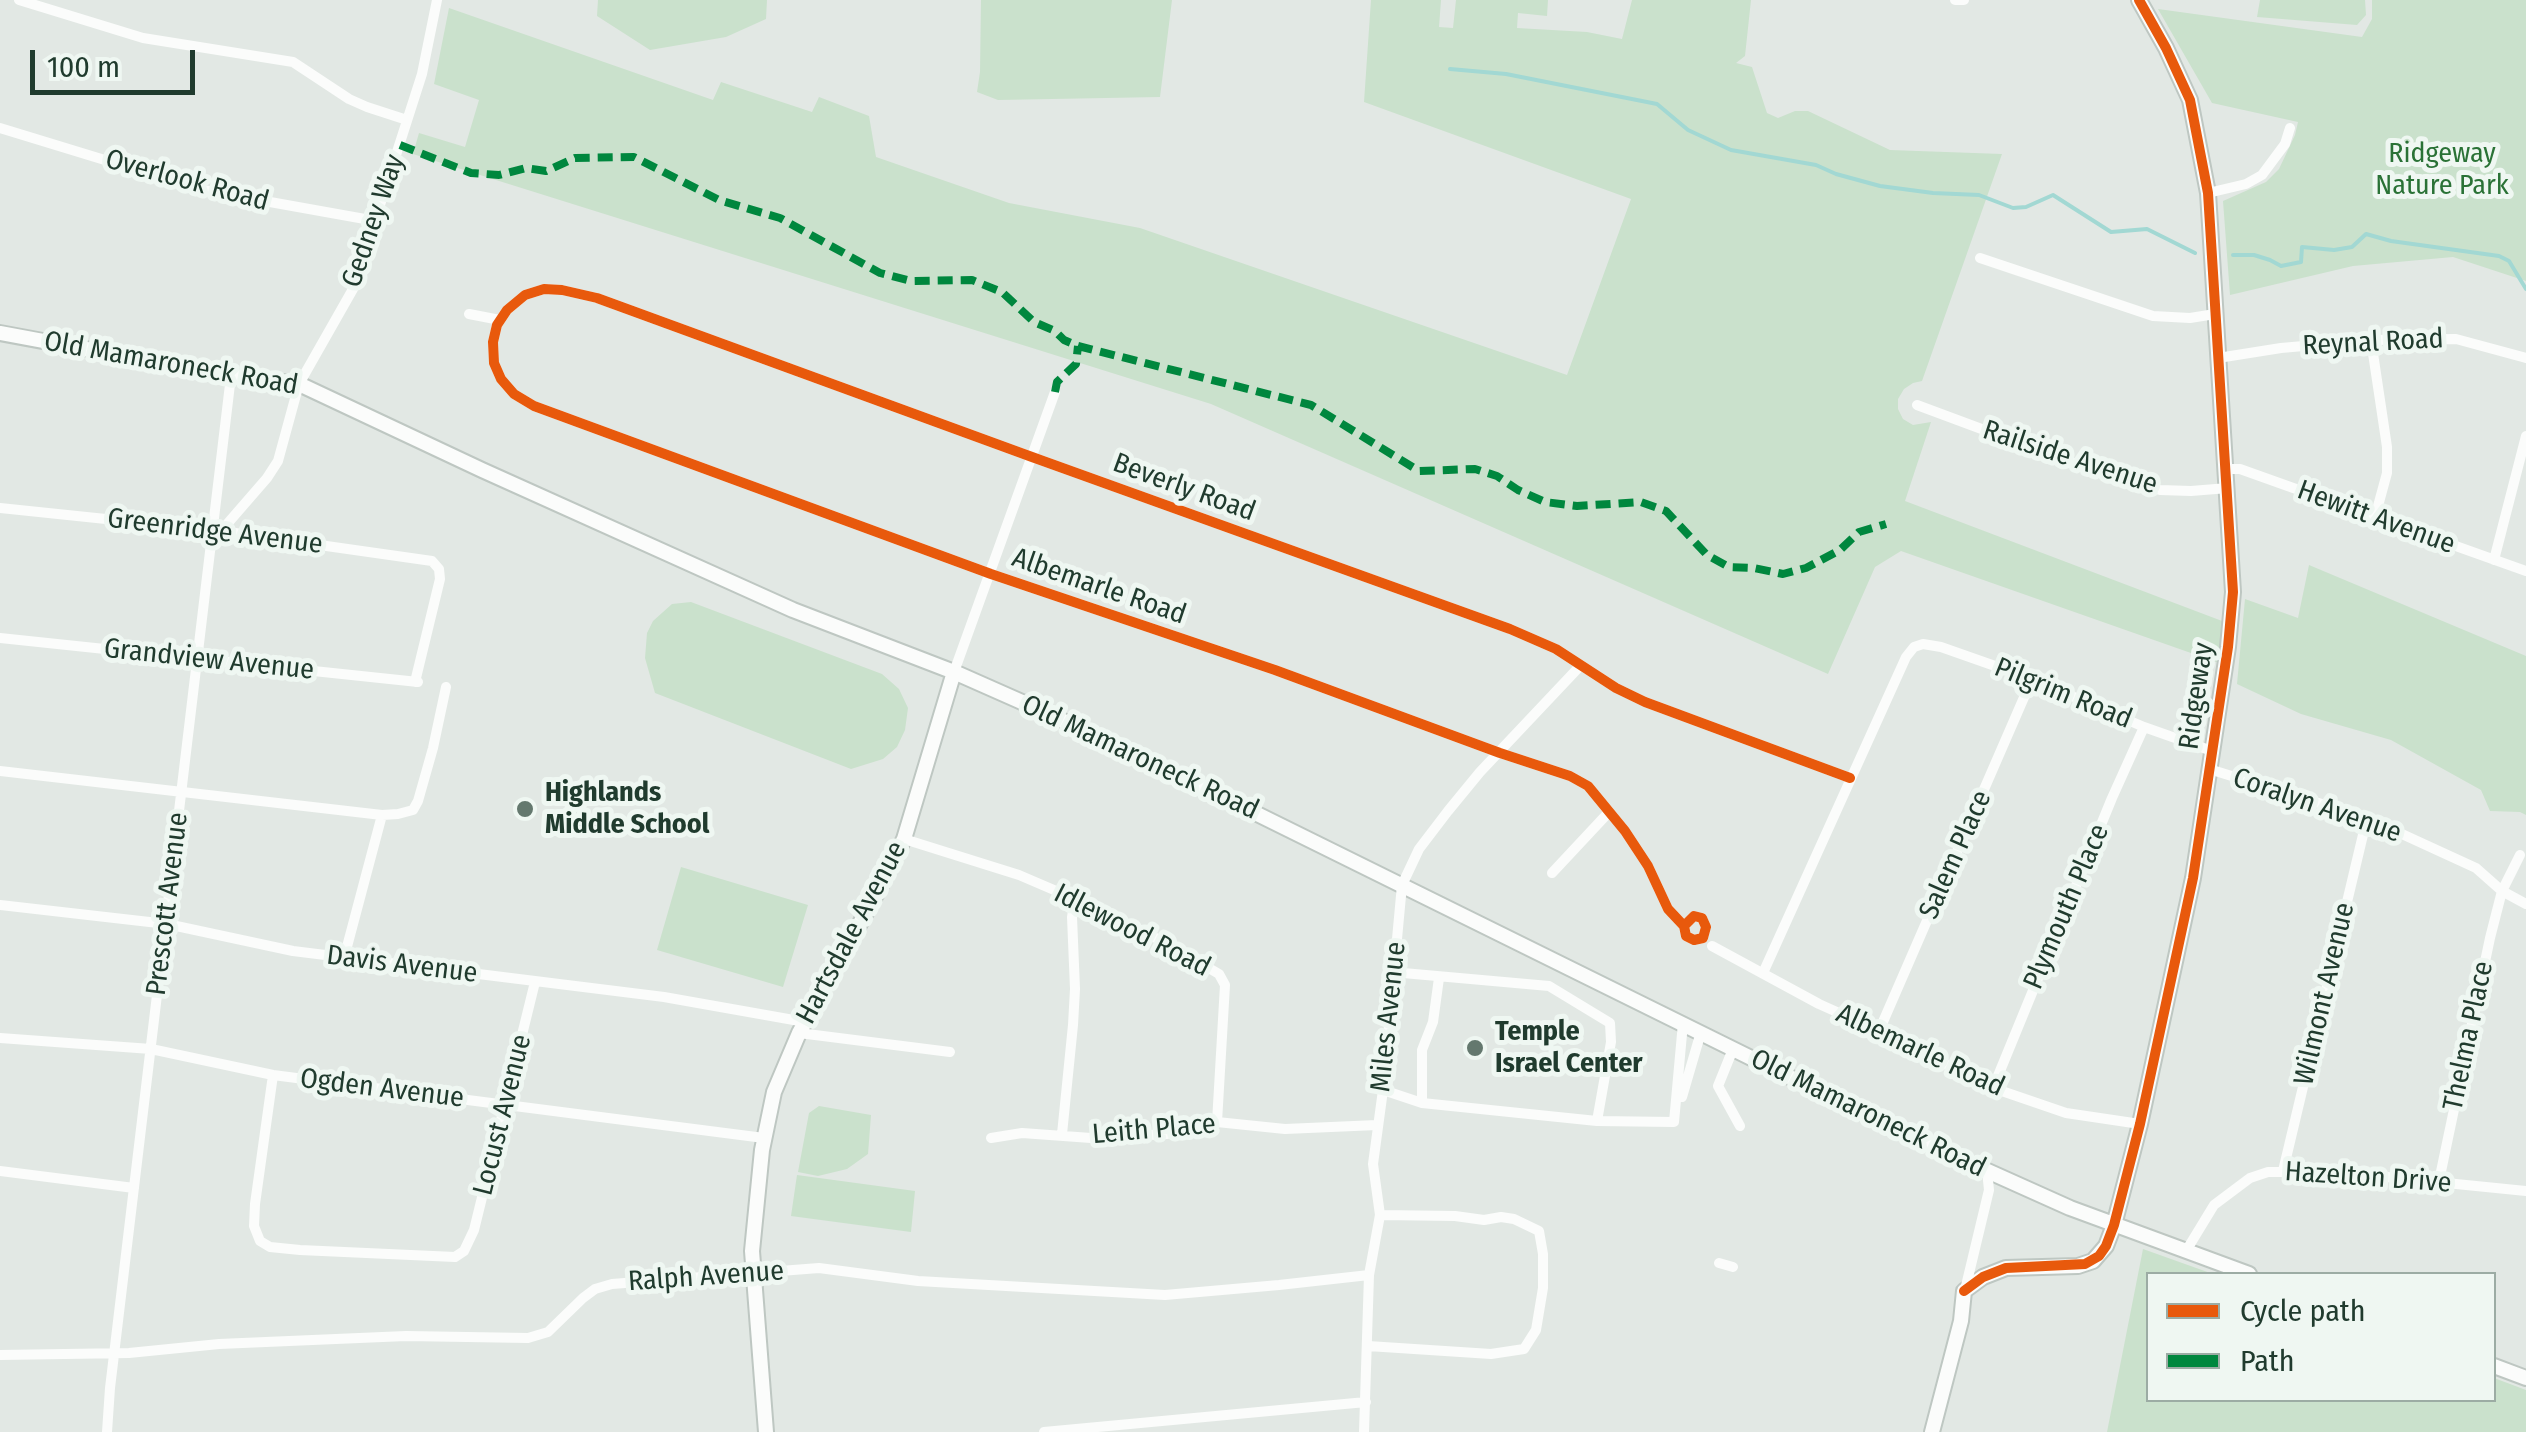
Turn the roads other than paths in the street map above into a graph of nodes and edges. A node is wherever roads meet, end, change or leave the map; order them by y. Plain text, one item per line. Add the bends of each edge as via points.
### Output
1 (18, 0) edge
2 (437, 0) edge
3 (1955, 0) edge
4 (1964, 0) edge
5 (2139, 0) edge
6 (407, 120) junction
7 (0, 128) edge
8 (2290, 128) dead end
9 (2208, 193) junction
10 (376, 222) junction
11 (1980, 258) dead end
12 (469, 314) dead end
13 (2215, 314) junction
14 (500, 320) junction
15 (0, 333) edge
16 (2370, 340) junction
17 (2218, 358) junction
18 (2526, 358) edge
19 (231, 376) junction
20 (299, 384) junction
21 (1055, 392) dead end
22 (1916, 405) dead end
23 (2526, 436) edge
24 (1032, 457) junction
25 (2226, 469) junction
26 (2228, 488) junction
27 (0, 508) edge
28 (2375, 517) junction
29 (217, 531) junction
30 (2494, 560) junction
31 (2526, 571) edge
32 (990, 574) junction
33 (0, 638) edge
34 (197, 659) junction
35 (1581, 665) junction
36 (954, 672) junction
37 (2032, 679) junction
38 (416, 682) joint
39 (446, 687) dead end
40 (2144, 727) junction
41 (2212, 750) junction
42 (1500, 753) junction
43 (2209, 769) junction
44 (0, 771) edge
45 (1850, 778) junction
46 (182, 794) junction
47 (1609, 812) junction
48 (382, 815) junction
49 (2367, 818) junction
50 (904, 839) junction
51 (2520, 855) dead end
52 (1552, 874) dead end
53 (1402, 885) junction
54 (2502, 892) junction
55 (1074, 898) junction
56 (2526, 904) edge
57 (0, 905) edge
58 (167, 924) junction
59 (1684, 926) dead end
60 (1712, 946) dead end
61 (344, 958) junction
62 (1392, 972) junction
63 (1763, 973) junction
64 (1440, 978) junction
65 (535, 982) junction
66 (1683, 1023) junction
67 (802, 1028) junction
68 (1879, 1031) junction
69 (1700, 1032) junction
70 (0, 1038) edge
71 (151, 1049) junction
72 (1733, 1049) junction
73 (950, 1052) dead end
74 (273, 1075) junction
75 (1992, 1088) junction
76 (1383, 1090) junction
77 (1422, 1103) junction
78 (506, 1104) junction
79 (1597, 1121) junction
80 (1217, 1122) junction
81 (1674, 1122) junction
82 (2140, 1124) junction
83 (1377, 1126) junction
84 (1740, 1126) dead end
85 (1062, 1134) junction
86 (764, 1138) junction
87 (991, 1138) dead end
88 (1987, 1170) junction
89 (0, 1171) edge
90 (2283, 1171) junction
91 (2439, 1181) junction
92 (134, 1188) junction
93 (2526, 1191) edge
94 (1380, 1216) junction
95 (2114, 1224) junction
96 (2186, 1251) junction
97 (1718, 1264) dead end
98 (1733, 1266) dead end
99 (2244, 1272) edge
100 (753, 1274) junction
101 (1369, 1274) junction
102 (1964, 1291) junction
103 (1368, 1346) junction
104 (114, 1353) junction
105 (0, 1355) edge
106 (2496, 1367) edge
107 (2526, 1378) edge
108 (1366, 1402) junction
109 (107, 1432) edge
110 (766, 1432) edge
111 (1044, 1432) edge
112 (1364, 1432) edge
113 (1932, 1432) edge

1 - 6 street via 143,38 293,62 348,99
2 - 6 street, Gedney Way
3 - 4 street
5 - 9 main road, Ridgeway via 2190,100
6 - 10 street, Gedney Way
7 - 10 street, Overlook Road via 203,190
8 - 9 street via 2262,175
9 - 13 main road, Ridgeway
10 - 20 street, Gedney Way via 353,290
11 - 13 street via 2153,316
12 - 14 street
13 - 17 main road, Ridgeway
14 - 24 street, Beverly Road via 525,295 544,289 598,298
14 - 32 street, Albemarle Road via 493,342 500,379 534,406
15 - 19 main road, Old Mamaroneck Road
16 - 17 street, Reynal Road
16 - 18 street, Reynal Road via 2456,339
16 - 28 street via 2387,447
17 - 25 main road, Ridgeway
19 - 20 main road, Old Mamaroneck Road
19 - 29 street, Prescott Avenue
20 - 29 street, Gedney Way via 278,462
20 - 36 main road, Old Mamaroneck Road via 793,610
21 - 24 street, Hartsdale Avenue
22 - 26 street, Railside Avenue via 2116,480 2160,490
23 - 30 street
24 - 32 street, Hartsdale Avenue
24 - 35 street, Beverly Road via 1510,629
25 - 26 main road, Ridgeway
25 - 28 street, Hewitt Avenue
26 - 41 main road, Ridgeway via 2233,592
27 - 29 street, Greenridge Avenue
28 - 30 street, Hewitt Avenue
29 - 34 street, Prescott Avenue
29 - 38 street, Greenridge Avenue via 430,560 440,580
30 - 31 street, Hewitt Avenue
32 - 36 street, Hartsdale Avenue
32 - 42 street, Albemarle Road
33 - 34 street, Grandview Avenue
34 - 38 street, Grandview Avenue
34 - 46 street, Prescott Avenue
35 - 42 street, Miles Avenue
35 - 45 street, Beverly Road via 1645,702
36 - 50 main road, Hartsdale Avenue
36 - 53 main road, Old Mamaroneck Road
37 - 40 street, Pilgrim Road
37 - 45 street, Pilgrim Road via 1940,647 1914,646
37 - 68 street, Salem Place
39 - 48 street via 418,801 413,810
40 - 41 street, Pilgrim Road
40 - 75 street, Plymouth Place
41 - 43 main road, Ridgeway
42 - 47 street, Albemarle Road via 1570,776
42 - 53 street, Miles Avenue via 1419,848
43 - 49 street, Coralyn Avenue
43 - 82 main road, Ridgeway
44 - 46 street
45 - 63 street
46 - 48 street
46 - 58 street, Prescott Avenue
47 - 52 street
47 - 59 street, Albemarle Road
48 - 61 street
49 - 54 street, Coralyn Avenue via 2476,868
49 - 90 street, Wilmont Avenue
50 - 55 street, Idlewood Road
50 - 67 main road, Hartsdale Avenue
51 - 54 street, Thelma Place
53 - 62 street, Miles Avenue
53 - 66 main road, Old Mamaroneck Road
54 - 56 street, Coralyn Avenue
54 - 91 street, Thelma Place
55 - 80 street, Idlewood Road via 1219,974 1225,985
55 - 85 street via 1074,1007
57 - 58 street, Davis Avenue
58 - 61 street, Davis Avenue
58 - 71 street, Prescott Avenue
60 - 63 street, Albemarle Road
61 - 65 street, Davis Avenue
62 - 64 street
62 - 76 street, Miles Avenue
63 - 68 street, Albemarle Road
64 - 77 street via 1422,1050
64 - 79 street via 1549,986 1610,1023
65 - 67 street, Davis Avenue via 664,997
65 - 78 street, Locust Avenue
66 - 69 main road, Old Mamaroneck Road
66 - 81 street
67 - 73 street, Davis Avenue
67 - 86 main road, Hartsdale Avenue via 774,1092
68 - 75 street, Albemarle Road
69 - 72 main road, Old Mamaroneck Road
69 - 81 street
70 - 71 street, Ogden Avenue
71 - 74 street, Ogden Avenue
71 - 92 street, Prescott Avenue
72 - 84 street via 1718,1086
72 - 88 main road, Old Mamaroneck Road
74 - 78 street, Ogden Avenue
74 - 78 street, Locust Avenue via 254,1226 260,1241 300,1250 455,1257 464,1252
75 - 82 street, Albemarle Road via 2066,1113
76 - 77 street
76 - 83 street, Miles Avenue
77 - 79 street
78 - 86 street, Ogden Avenue
79 - 81 street
80 - 83 street, Leith Place via 1284,1129
80 - 85 street, Leith Place via 1167,1134
82 - 95 main road, Ridgeway
83 - 94 street, Miles Avenue via 1373,1164
85 - 87 street, Leith Place
86 - 100 main road, Hartsdale Avenue
88 - 95 main road, Old Mamaroneck Road
88 - 102 street via 1989,1190
89 - 92 street
90 - 91 street, Hazelton Drive
90 - 96 street, Hazelton Drive via 2250,1178 2228,1193
91 - 93 street, Hazelton Drive
92 - 104 street, Prescott Avenue
94 - 101 street, Miles Avenue
94 - 103 street via 1514,1219 1539,1231 1543,1288 1536,1330 1524,1350
95 - 96 main road, Old Mamaroneck Road
95 - 102 main road, Ridgeway via 2093,1262 2006,1268
96 - 99 main road, Old Mamaroneck Road
97 - 98 street
100 - 101 street, Ralph Avenue via 819,1268 918,1281 1166,1294
100 - 104 street, Ralph Avenue via 612,1284 583,1298 548,1332 528,1338 406,1336
100 - 110 main road, Hartsdale Avenue
101 - 103 street, Miles Avenue
102 - 113 main road
103 - 108 street, Miles Avenue
104 - 105 street, Ralph Avenue
104 - 109 street, Prescott Avenue
106 - 107 main road
108 - 111 street
108 - 112 street, Miles Avenue

